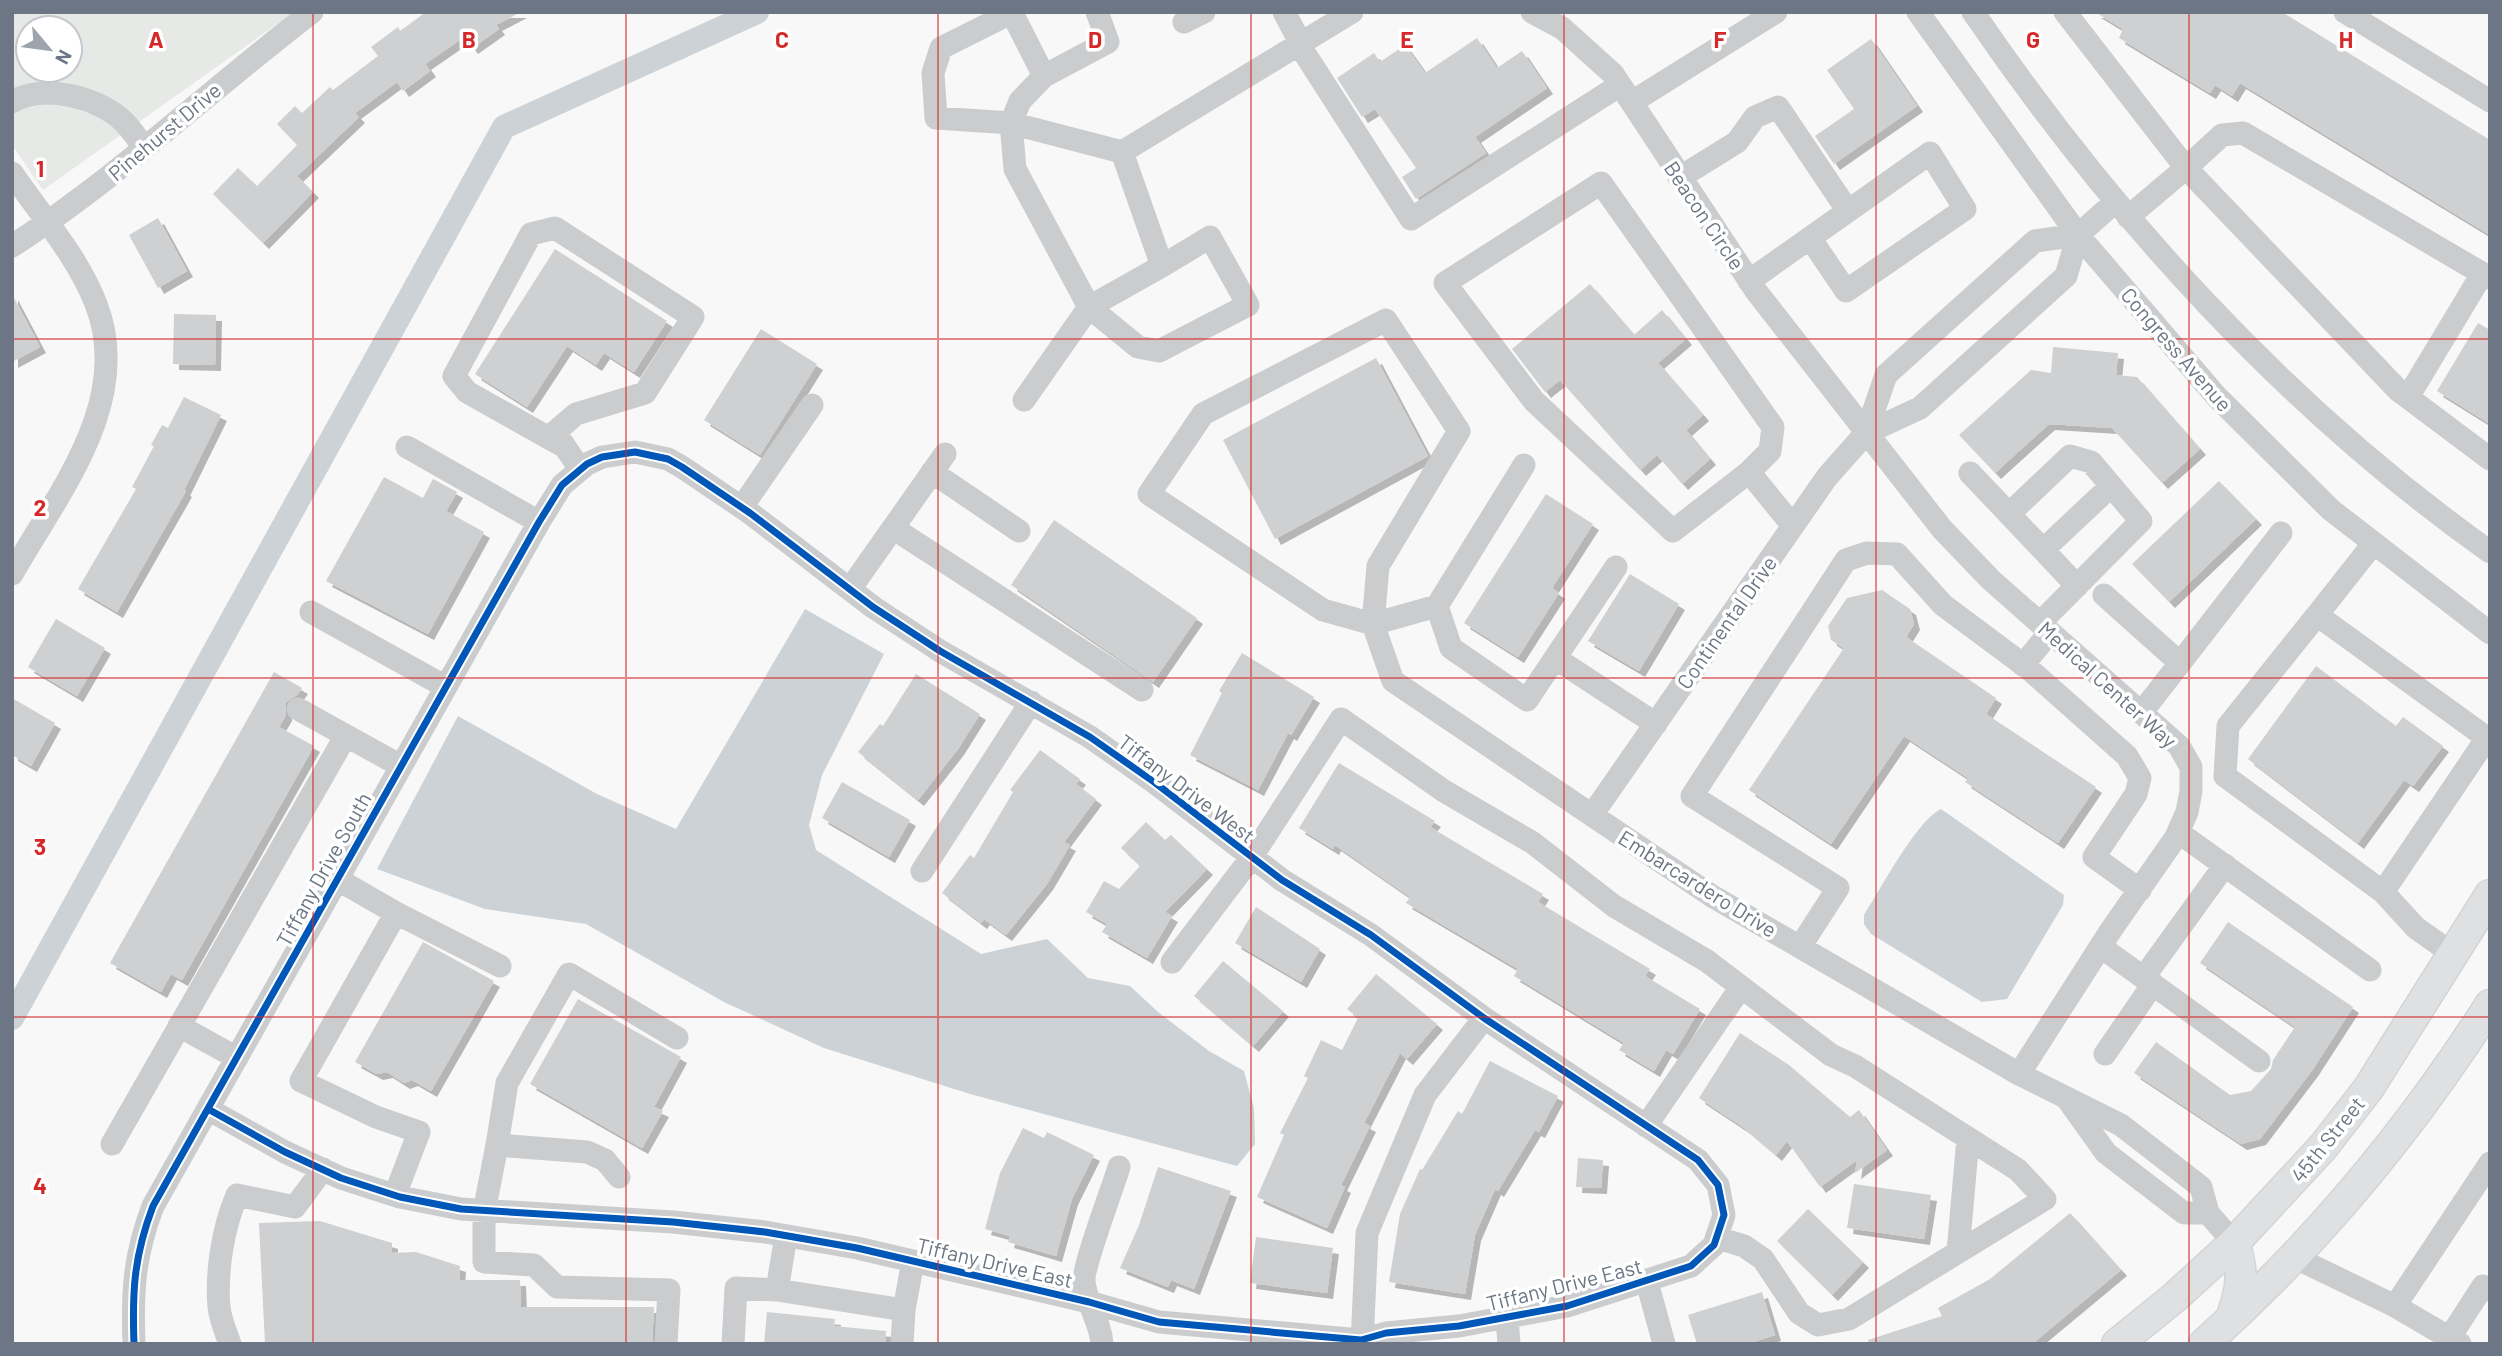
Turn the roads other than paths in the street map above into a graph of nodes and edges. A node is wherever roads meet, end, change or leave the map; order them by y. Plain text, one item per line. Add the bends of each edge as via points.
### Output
1 (312, 12) edge
2 (1097, 12) edge
3 (1284, 12) edge
4 (1352, 12) edge
5 (1532, 12) edge
6 (1918, 12) edge
7 (1973, 12) edge
8 (2065, 12) edge
9 (2345, 12) edge
10 (1013, 13) edge
11 (1765, 15) edge
12 (1299, 42) junction
13 (1044, 76) junction
14 (1626, 93) junction
15 (2490, 101) edge
16 (12, 102) edge
17 (1011, 123) junction
18 (144, 148) junction
19 (1122, 152) junction
20 (2186, 168) junction
21 (12, 173) edge
22 (1679, 178) junction
23 (2122, 210) junction
24 (1848, 211) junction
25 (47, 223) junction
26 (2078, 235) junction
27 (1810, 238) junction
28 (12, 246) edge
29 (1162, 265) junction
30 (2486, 276) edge
31 (1749, 281) junction
32 (1089, 307) junction
33 (2408, 397) junction
34 (1024, 400) dead end
35 (812, 405) dead end
36 (1866, 433) junction
37 (565, 446) junction
38 (407, 447) dead end
39 (618, 453) joint
40 (2490, 459) edge
41 (1524, 465) dead end
42 (580, 469) junction
43 (1749, 472) junction
44 (1970, 473) dead end
45 (2111, 486) junction
46 (741, 507) junction
47 (2009, 514) junction
48 (539, 522) junction
49 (1793, 526) junction
50 (894, 528) junction
51 (1019, 531) dead end
52 (2281, 533) dead end
53 (2374, 544) junction
54 (2043, 550) junction
55 (2490, 552) edge
56 (1616, 567) dead end
57 (12, 574) edge
58 (2077, 586) junction
59 (850, 589) junction
60 (2104, 595) dead end
61 (1437, 606) junction
62 (311, 612) dead end
63 (2318, 615) junction
64 (1373, 624) junction
65 (2045, 627) junction
66 (2490, 633) edge
67 (1555, 658) junction
68 (2180, 663) junction
69 (2023, 665) junction
70 (446, 687) junction
71 (1142, 690) dead end
72 (1031, 702) junction
73 (298, 709) dead end
74 (2143, 712) junction
75 (1656, 724) junction
76 (345, 737) junction
77 (401, 766) junction
78 (2225, 776) junction
79 (2191, 790) junction
80 (1592, 815) junction
81 (2178, 832) junction
82 (1251, 858) junction
83 (2225, 865) junction
84 (922, 871) dead end
85 (337, 880) junction
86 (2140, 890) junction
87 (2383, 892) junction
88 (2490, 895) edge
89 (396, 913) junction
90 (1800, 947) junction
91 (2101, 947) junction
92 (2453, 954) junction
93 (1172, 961) dead end
94 (500, 966) dead end
95 (2370, 970) dead end
96 (2148, 981) junction
97 (1741, 986) junction
98 (2490, 1006) edge
99 (1484, 1018) junction
100 (179, 1026) junction
101 (677, 1038) dead end
102 (2105, 1054) dead end
103 (237, 1058) junction
104 (2259, 1061) dead end
105 (2019, 1074) junction
106 (2066, 1098) junction
107 (208, 1109) junction
108 (1646, 1126) junction
109 (1968, 1138) junction
110 (112, 1144) dead end
111 (497, 1145) junction
112 (2490, 1163) edge
113 (1119, 1167) dead end
114 (323, 1169) junction
115 (620, 1177) dead end
116 (395, 1195) junction
117 (484, 1212) junction
118 (2207, 1213) junction
119 (786, 1236) junction
120 (1718, 1238) junction
121 (2234, 1243) junction
122 (1958, 1252) junction
123 (2294, 1257) junction
124 (913, 1261) junction
125 (1647, 1282) junction
126 (2488, 1284) edge
127 (778, 1290) junction
128 (1089, 1302) junction
129 (2395, 1306) junction
130 (904, 1310) junction
131 (1507, 1318) junction
132 (2231, 1329) edge
133 (2455, 1340) edge
134 (1362, 1342) edge
135 (134, 1344) edge
136 (230, 1344) edge
137 (666, 1344) edge
138 (733, 1344) edge
139 (902, 1344) edge
140 (1102, 1344) edge
141 (1509, 1344) edge
142 (1664, 1344) edge
143 (2117, 1344) edge
144 (2204, 1344) edge

1 - 18 street, Pinehurst Drive
2 - 13 street via 1108,42
3 - 12 street
4 - 12 street
5 - 14 street, Beacon Circle via 1589,49
6 - 26 street, Congress Avenue
7 - 23 street via 2038,107
8 - 20 street
9 - 15 street
10 - 13 street
10 - 17 street via 941,48 933,73 936,118
11 - 14 street
12 - 14 street via 1411,219
12 - 19 street
13 - 17 street via 1020,101
14 - 22 street, Beacon Circle
16 - 18 street via 25,94 88,100 124,121
17 - 19 street
17 - 32 street via 1015,169
18 - 25 street, Pinehurst Drive
19 - 29 street
20 - 23 street
20 - 30 street via 2222,135 2243,133
20 - 33 street
21 - 25 street
22 - 24 street via 1737,142 1755,117 1778,107
22 - 31 street, Beacon Circle
23 - 26 street
23 - 55 street via 2316,410
24 - 27 street
24 - 27 street via 1930,153 1965,209 1846,291
25 - 28 street, Pinehurst Drive
25 - 57 street via 95,302 105,337 107,374 94,428
26 - 36 street, Continental Drive via 2066,276 1920,408
26 - 36 street, Continental Drive via 2035,241 1886,375
26 - 53 street, Congress Avenue via 2216,396 2331,510
27 - 31 street
29 - 32 street
29 - 32 street via 1210,237 1248,305 1159,351 1138,347
30 - 33 street
31 - 36 street, Beacon Circle
32 - 34 street
33 - 40 street
35 - 46 street
36 - 49 street, Continental Drive via 1827,477
36 - 65 street, Medical Center Way via 1950,537
37 - 37 street via 555,432 576,414 645,393 693,317 555,228 531,234 454,376 467,392
37 - 42 street
38 - 48 street
39 - 42 street, Tiffany Drive South
39 - 46 street, Tiffany Drive West via 668,459
41 - 61 street
42 - 48 street, Tiffany Drive South via 562,485
43 - 43 street via 1770,451 1773,427 1601,183 1445,283 1534,401 1673,531
43 - 49 street
44 - 47 street
45 - 47 street via 2091,462 2070,456
45 - 54 street
45 - 58 street via 2141,521
46 - 59 street, Tiffany Drive West
47 - 54 street
48 - 70 street, Tiffany Drive South
49 - 75 street, Continental Drive
50 - 51 street via 938,463
50 - 59 street
50 - 71 street
52 - 68 street
53 - 63 street
53 - 66 street, Congress Avenue
54 - 58 street
56 - 67 street
58 - 65 street
59 - 72 street, Tiffany Drive West via 940,651
60 - 68 street
61 - 64 street
61 - 67 street via 1451,648 1527,700
62 - 70 street
63 - 78 street via 2228,726
63 - 87 street via 2487,738
64 - 64 street via 1378,566 1460,431 1386,320 1203,414 1149,494 1322,610
64 - 80 street, Embarcardero Drive via 1393,681
65 - 69 street
65 - 74 street, Medical Center Way
67 - 75 street
68 - 74 street
69 - 86 street via 2127,756 2140,778 2136,794 2094,857
69 - 90 street via 1943,605 1897,554 1867,553 1846,560 1692,796 1838,888
70 - 77 street, Tiffany Drive South
72 - 82 street, Tiffany Drive West via 1154,782
72 - 84 street
73 - 76 street
74 - 79 street, Medical Center Way via 2179,746 2191,767
75 - 80 street, Continental Drive
76 - 77 street
76 - 100 street
77 - 85 street, Tiffany Drive South
78 - 79 street
78 - 87 street
79 - 81 street, Medical Center Way via 2188,812
80 - 90 street, Embarcardero Drive via 1712,896
81 - 83 street
81 - 86 street, Medical Center Way
82 - 93 street
82 - 97 street via 1341,719 1444,791 1532,843 1614,906
82 - 99 street, Tiffany Drive West via 1371,935
83 - 95 street
83 - 96 street
85 - 89 street
85 - 103 street, Tiffany Drive South
86 - 91 street, Medical Center Way
87 - 92 street via 2416,928
88 - 92 main road, 45th Street
89 - 94 street
89 - 116 street via 301,1081 419,1132
90 - 105 street, Embarcardero Drive
91 - 96 street
91 - 105 street, Medical Center Way
92 - 121 main road, 45th Street via 2368,1089 2286,1190
96 - 102 street
96 - 104 street
97 - 108 street
97 - 109 street via 1831,1055
98 - 123 main road via 2371,1173
99 - 108 street, Tiffany Drive West
99 - 134 street via 1425,1095 1367,1233
100 - 103 street
100 - 110 street
101 - 111 street via 569,974 507,1083
103 - 107 street, Tiffany Drive South
105 - 106 street, Embarcardero Drive
106 - 118 street, Embarcardero Drive via 2106,1153 2184,1213
106 - 118 street, Embarcardero Drive via 2121,1125 2201,1186
107 - 114 street, Tiffany Drive East
107 - 135 street, Tiffany Drive South via 153,1206 141,1237 133,1286
108 - 120 street, Tiffany Drive West via 1698,1160 1718,1185 1724,1215
109 - 122 street
109 - 122 street via 2018,1170 2045,1199
111 - 115 street via 587,1152 605,1160
111 - 117 street
112 - 129 street
113 - 128 street via 1083,1279
114 - 116 street, Tiffany Drive East
114 - 136 street via 295,1207 237,1195 220,1258 219,1308
116 - 117 street, Tiffany Drive East
117 - 119 street, Tiffany Drive East via 673,1222
117 - 137 street via 484,1262 534,1265 557,1287 669,1290
118 - 121 street, Embarcardero Drive
119 - 124 street, Tiffany Drive East
119 - 127 street
120 - 122 street via 1744,1246 1763,1259 1799,1313 1818,1325 1849,1319
120 - 125 street, Tiffany Drive East via 1704,1257 1690,1266
121 - 132 main road via 2242,1266 2242,1286
121 - 143 main road, 45th Street
123 - 129 street
123 - 132 main road
124 - 128 street, Tiffany Drive East
124 - 130 street
125 - 131 street, Tiffany Drive East
125 - 142 street
126 - 133 street
127 - 130 street
127 - 138 street via 736,1288
128 - 134 street, Tiffany Drive East via 1159,1322
128 - 140 street via 1102,1332
129 - 133 street
130 - 139 street
131 - 134 street, Tiffany Drive East via 1386,1333
131 - 141 street
132 - 144 main road

